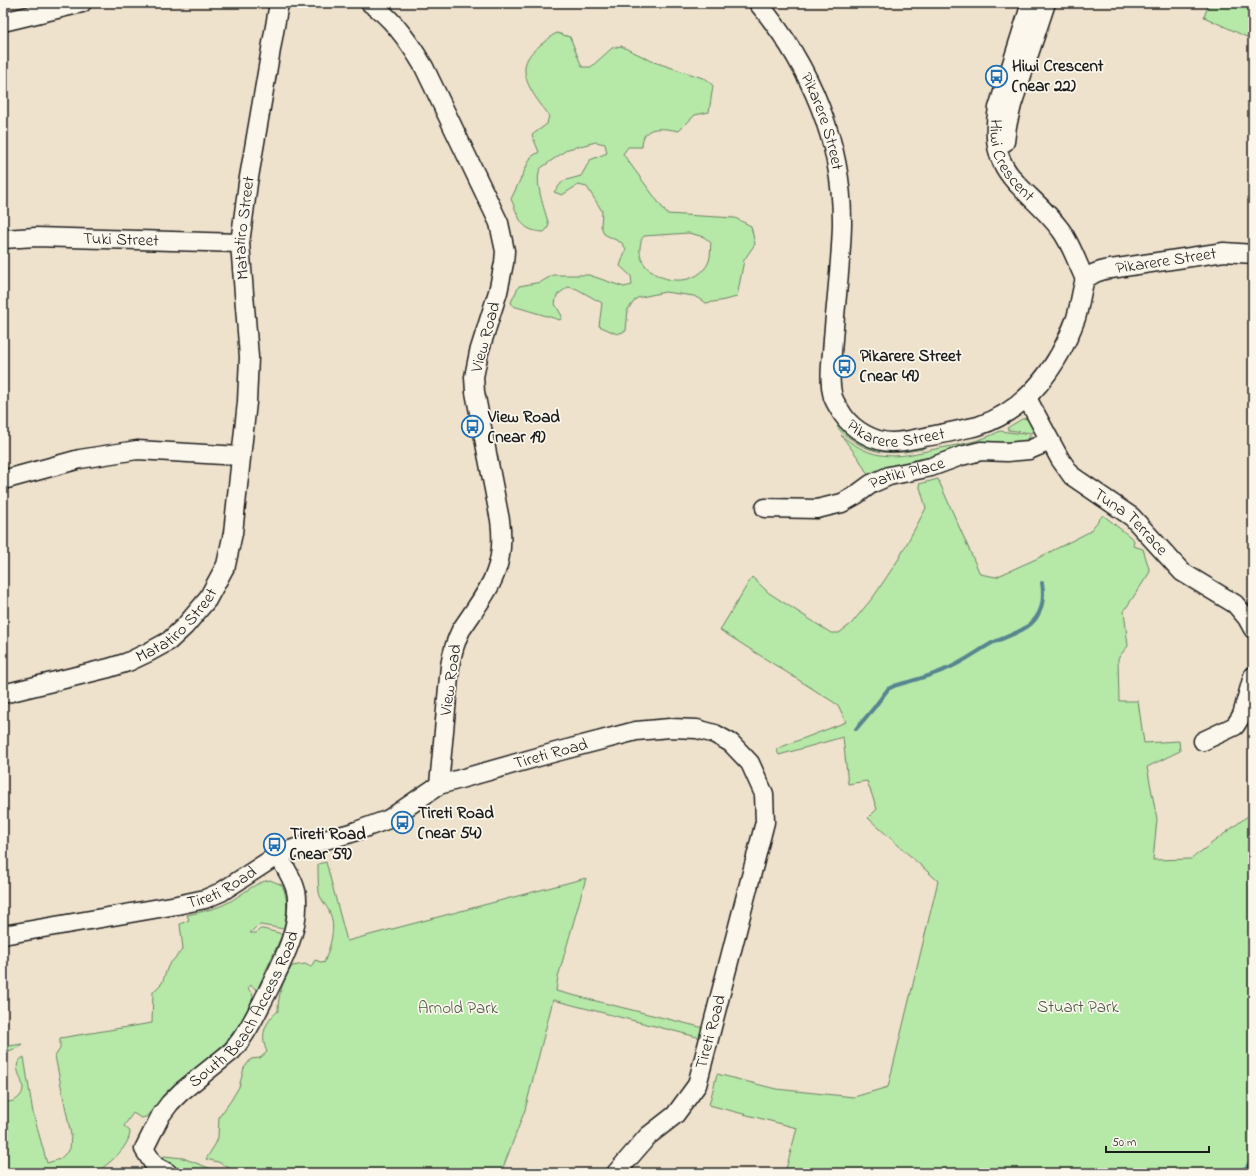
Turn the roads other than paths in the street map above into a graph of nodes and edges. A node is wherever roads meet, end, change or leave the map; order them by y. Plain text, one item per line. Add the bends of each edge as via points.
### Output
1 (82, 3) edge
2 (279, 3) edge
3 (758, 3) edge
4 (1031, 3) edge
5 (1046, 3) edge
6 (373, 4) edge
7 (3, 22) edge
8 (997, 145) junction
9 (3, 239) edge
10 (240, 243) junction
11 (1253, 254) edge
12 (1085, 279) junction
13 (1027, 398) junction
14 (1050, 440) junction
15 (240, 456) junction
16 (3, 480) edge
17 (766, 508) dead end
18 (1253, 629) edge
19 (1253, 676) edge
20 (3, 694) edge
21 (1203, 741) dead end
22 (439, 785) junction
23 (278, 855) junction
24 (3, 935) edge
25 (168, 1173) edge
26 (616, 1173) edge

1 - 7 street
2 - 10 street, Matatiro Street
3 - 13 street, Pikarere Street via 792,49 807,75 826,121 838,170 842,223 832,384 833,398 844,416 857,429 878,440 906,441 990,422
4 - 8 street, Hiwi Crescent via 998,108
5 - 8 street via 1012,105 1006,141
6 - 22 street, View Road via 412,46 424,67 499,223 505,251 502,276 474,377 500,520 501,554 494,578 459,634 453,650
8 - 12 street, Hiwi Crescent via 1009,175 1061,230
9 - 10 street, Tuki Street via 36,237
10 - 15 street, Matatiro Street via 248,356
11 - 12 street, Pikarere Street via 1210,254 1104,270
12 - 13 street, Pikarere Street via 1076,317 1062,349 1042,381
13 - 14 street, Tuna Terrace
14 - 17 street, Patiki Place via 1029,450 981,452 888,476 842,503 817,509
14 - 18 street, Tuna Terrace via 1072,476 1132,517 1182,572 1235,604
15 - 16 street via 137,450 80,459
15 - 20 street, Matatiro Street via 233,533 226,565 207,600 185,626 168,641 128,662
19 - 21 street via 1242,715 1235,726
22 - 23 street, Tireti Road via 389,819
22 - 26 street, Tireti Road via 636,731 670,728 697,729 715,734 731,743 750,763 764,794 765,822 697,1085 675,1115 648,1136
23 - 24 street, Tireti Road via 234,884 205,899
23 - 25 street, South Beach Access Road via 298,899 294,929 284,957 244,1037 232,1051 181,1092 161,1115 144,1149 155,1166

